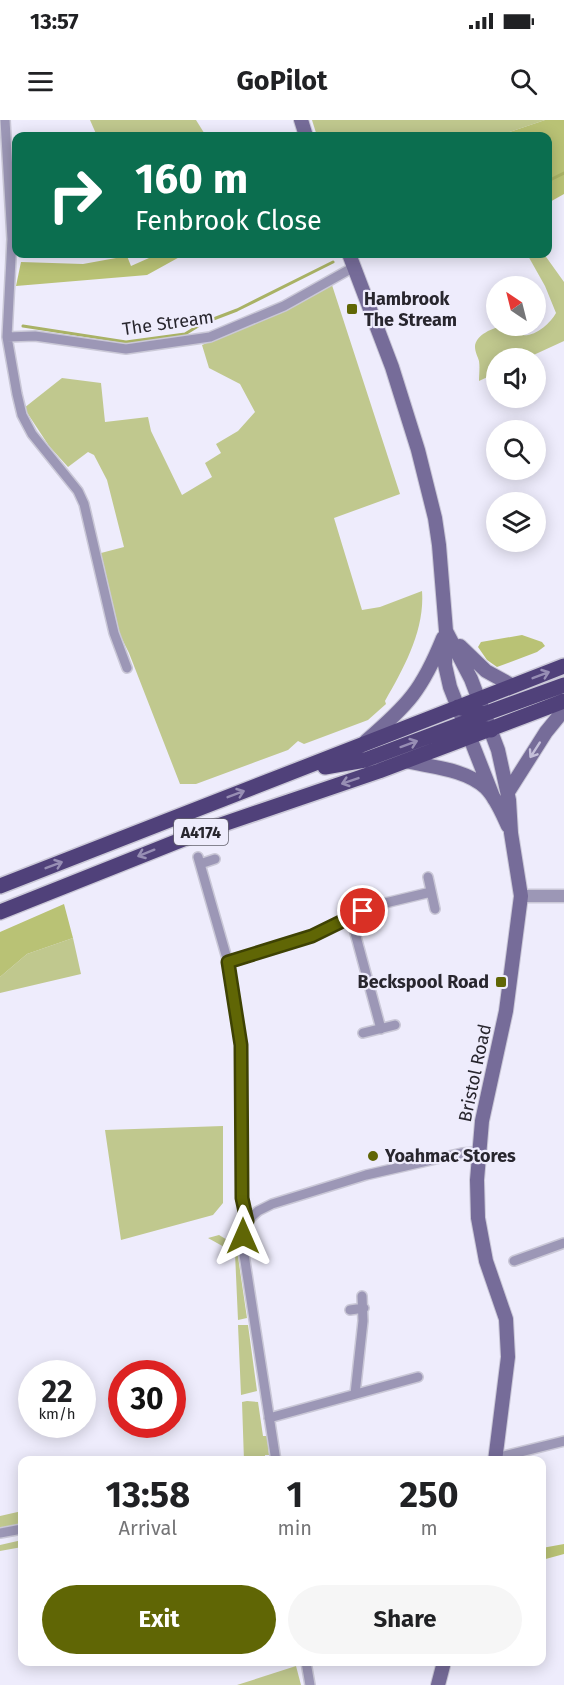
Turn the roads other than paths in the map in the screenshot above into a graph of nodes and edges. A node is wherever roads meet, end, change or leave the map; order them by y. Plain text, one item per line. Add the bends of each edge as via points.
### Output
1 (5, 120) edge
2 (351, 260) edge
3 (7, 337) junction
4 (446, 630) junction
5 (564, 666) edge
6 (127, 668) dead end
7 (564, 685) edge
8 (513, 686) junction
9 (478, 700) junction
10 (564, 701) edge
11 (458, 708) junction
12 (564, 710) edge
13 (484, 714) junction
14 (467, 730) junction
15 (491, 730) junction
16 (359, 746) junction
17 (405, 761) junction
18 (292, 772) junction
19 (508, 792) junction
20 (494, 799) junction
21 (511, 832) junction
22 (215, 859) dead end
23 (428, 877) dead end
24 (0, 886) edge
25 (431, 892) junction
26 (521, 896) junction
27 (564, 896) edge
28 (435, 909) dead end
29 (0, 912) edge
30 (351, 918) junction
31 (228, 962) junction
32 (396, 1025) dead end
33 (381, 1029) junction
34 (363, 1033) dead end
35 (478, 1152) junction
36 (247, 1221) junction
37 (564, 1244) edge
38 (514, 1261) dead end
39 (362, 1296) dead end
40 (364, 1308) junction
41 (350, 1310) dead end
42 (418, 1377) dead end
43 (355, 1394) junction
44 (269, 1418) junction
45 (564, 1441) edge
46 (275, 1456) edge
47 (496, 1456) edge
48 (510, 1456) edge
49 (18, 1529) edge
50 (0, 1533) edge
51 (307, 1666) edge
52 (443, 1666) edge
53 (310, 1685) edge
54 (438, 1685) edge

1 - 3 street via 12,239
2 - 3 street, The Stream via 284,306 210,337 126,349 35,336
2 - 4 main road via 392,367 421,461 435,518
3 - 6 street via 22,415 84,504 114,633
4 - 8 main road via 480,666
4 - 9 main road, Bristol Road
4 - 11 main road via 445,665
4 - 16 main road via 416,693
8 -> 5 highway, A4174
7 - 13 highway
8 - 9 highway, A4174
9 - 11 highway, A4174
9 - 13 main road, Bristol Road
10 - 15 highway, A4174
11 - 13 highway
11 - 14 main road
11 - 16 highway, A4174
12 -> 19 main road
13 - 15 main road, Bristol Road
14 - 15 highway, A4174
14 - 17 highway, A4174
18 -> 14 highway via 365,760
14 - 20 main road
15 - 19 main road, Bristol Road
16 - 18 highway, A4174
17 - 20 main road via 473,779
17 -> 29 highway, A4174 via 206,830
24 -> 18 highway, A4174
19 - 21 main road, Bristol Road
20 - 21 main road, Bristol Road
21 - 26 main road, Bristol Road
22 - 31 street via 199,860
23 - 25 street
25 - 28 street
25 - 30 street via 381,904
26 - 27 street
26 - 35 main road, Bristol Road via 506,1011
30 - 31 street via 312,936
30 - 33 street
31 - 36 street via 241,1045 242,1198
32 - 33 street
33 - 34 street
35 - 36 street via 366,1175 272,1204
35 - 47 main road, Bristol Road via 478,1218 486,1261 506,1319 508,1357
36 - 44 street via 243,1248
37 - 38 street
39 - 40 street
40 - 41 street
40 - 43 street
42 - 43 street
43 - 44 street
44 - 46 street
45 - 48 street
49 - 50 street
51 - 53 street
52 - 54 main road

